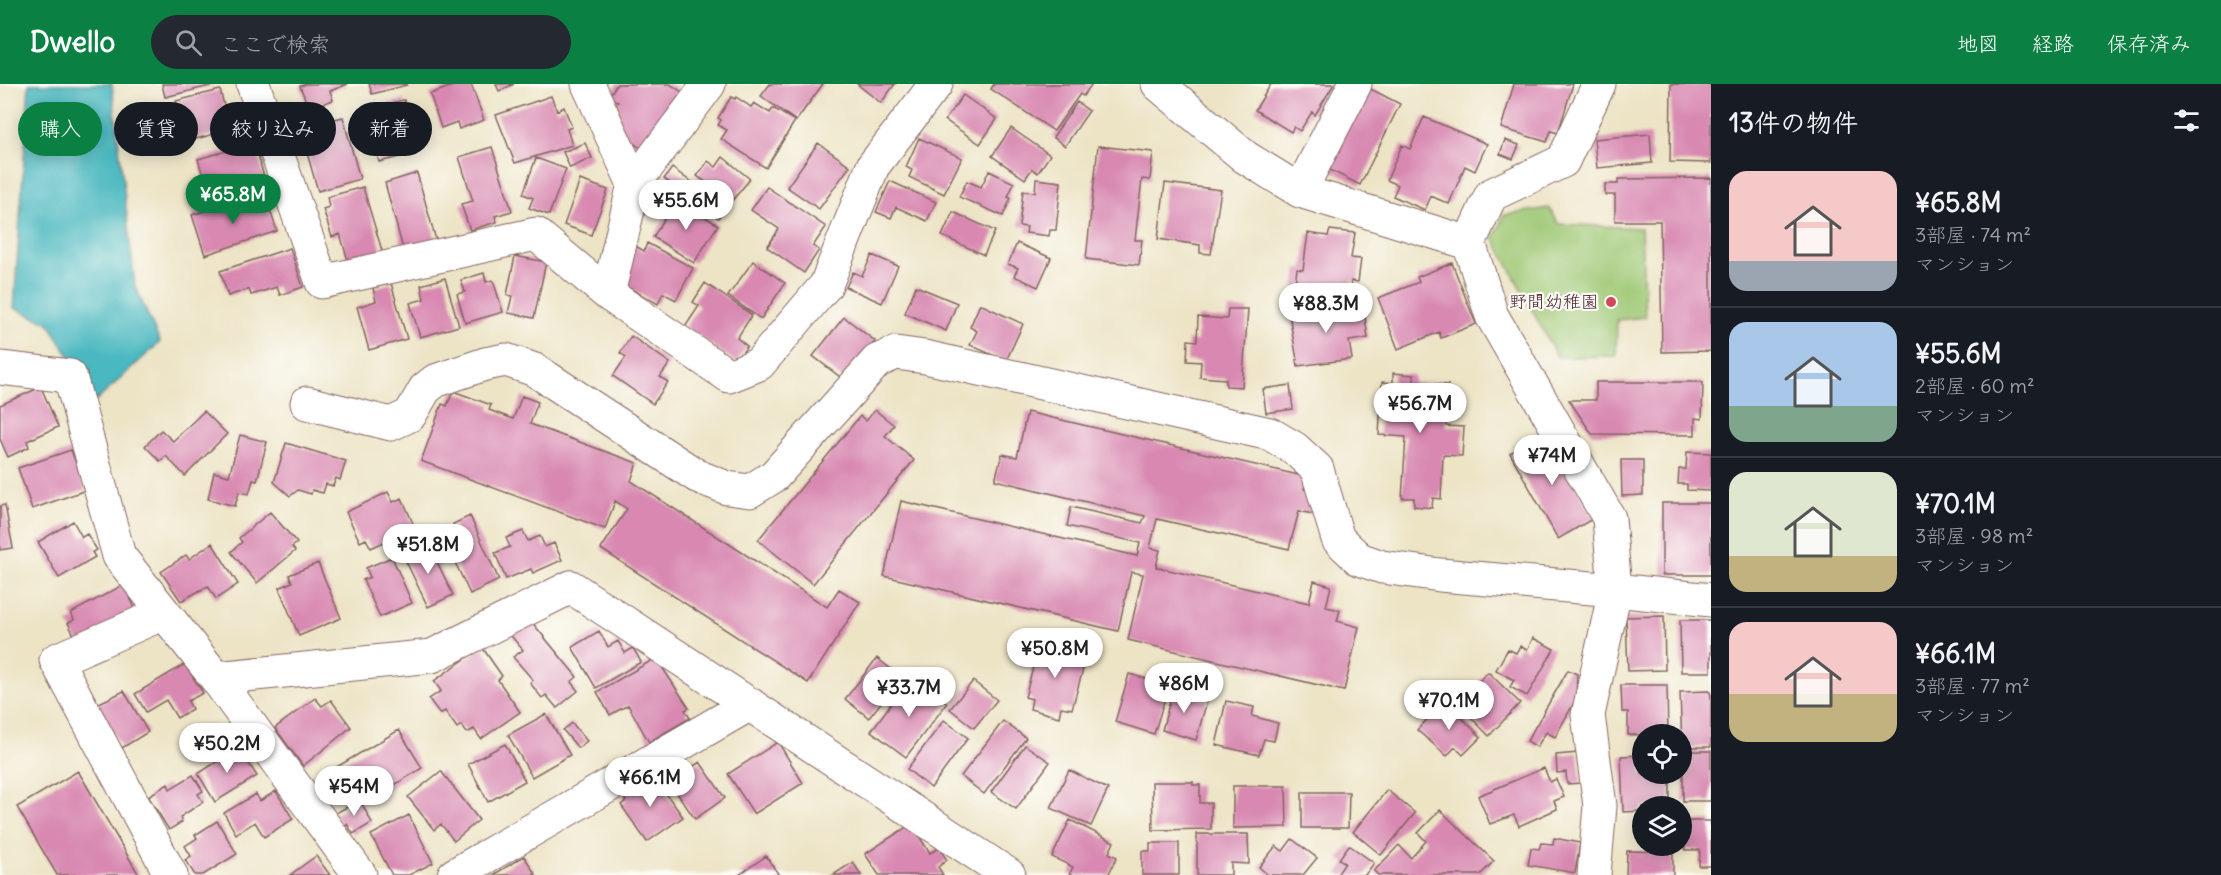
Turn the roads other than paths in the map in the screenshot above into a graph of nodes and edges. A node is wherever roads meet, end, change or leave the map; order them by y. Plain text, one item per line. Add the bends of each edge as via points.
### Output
1 (253, 84) edge
2 (588, 84) edge
3 (709, 84) edge
4 (936, 84) edge
5 (1158, 84) edge
6 (1355, 84) edge
7 (1599, 84) edge
8 (634, 184) junction
9 (1300, 191) junction
10 (1469, 243) junction
11 (608, 294) junction
12 (0, 368) edge
13 (307, 403) dead end
14 (1615, 590) junction
15 (1707, 600) edge
16 (164, 613) junction
17 (216, 678) junction
18 (750, 704) junction
19 (171, 875) edge
20 (360, 875) edge
21 (454, 875) edge
22 (1009, 875) edge
23 (1594, 875) edge

1 - 11 street via 322,282 536,234
2 - 8 street
3 - 8 street
4 - 11 street via 873,166 826,285 759,364 729,376
5 - 9 street via 1245,157
6 - 9 street
7 - 10 street via 1563,161 1491,195
8 - 11 street
9 - 10 street
10 - 14 street via 1492,316 1610,518
12 - 16 street via 70,376 119,556
13 - 14 street via 391,424 410,415 425,389 435,381 506,360 535,370 697,476 727,488 750,491 774,476 877,361 896,353 925,357 1270,434 1294,448 1317,469 1338,539 1359,559 1382,567
14 - 15 street
14 - 23 street via 1588,715 1600,806
16 - 17 street
16 - 19 street via 56,660
17 - 18 street via 432,656 571,587
17 - 20 street
18 - 21 street
18 - 22 street

